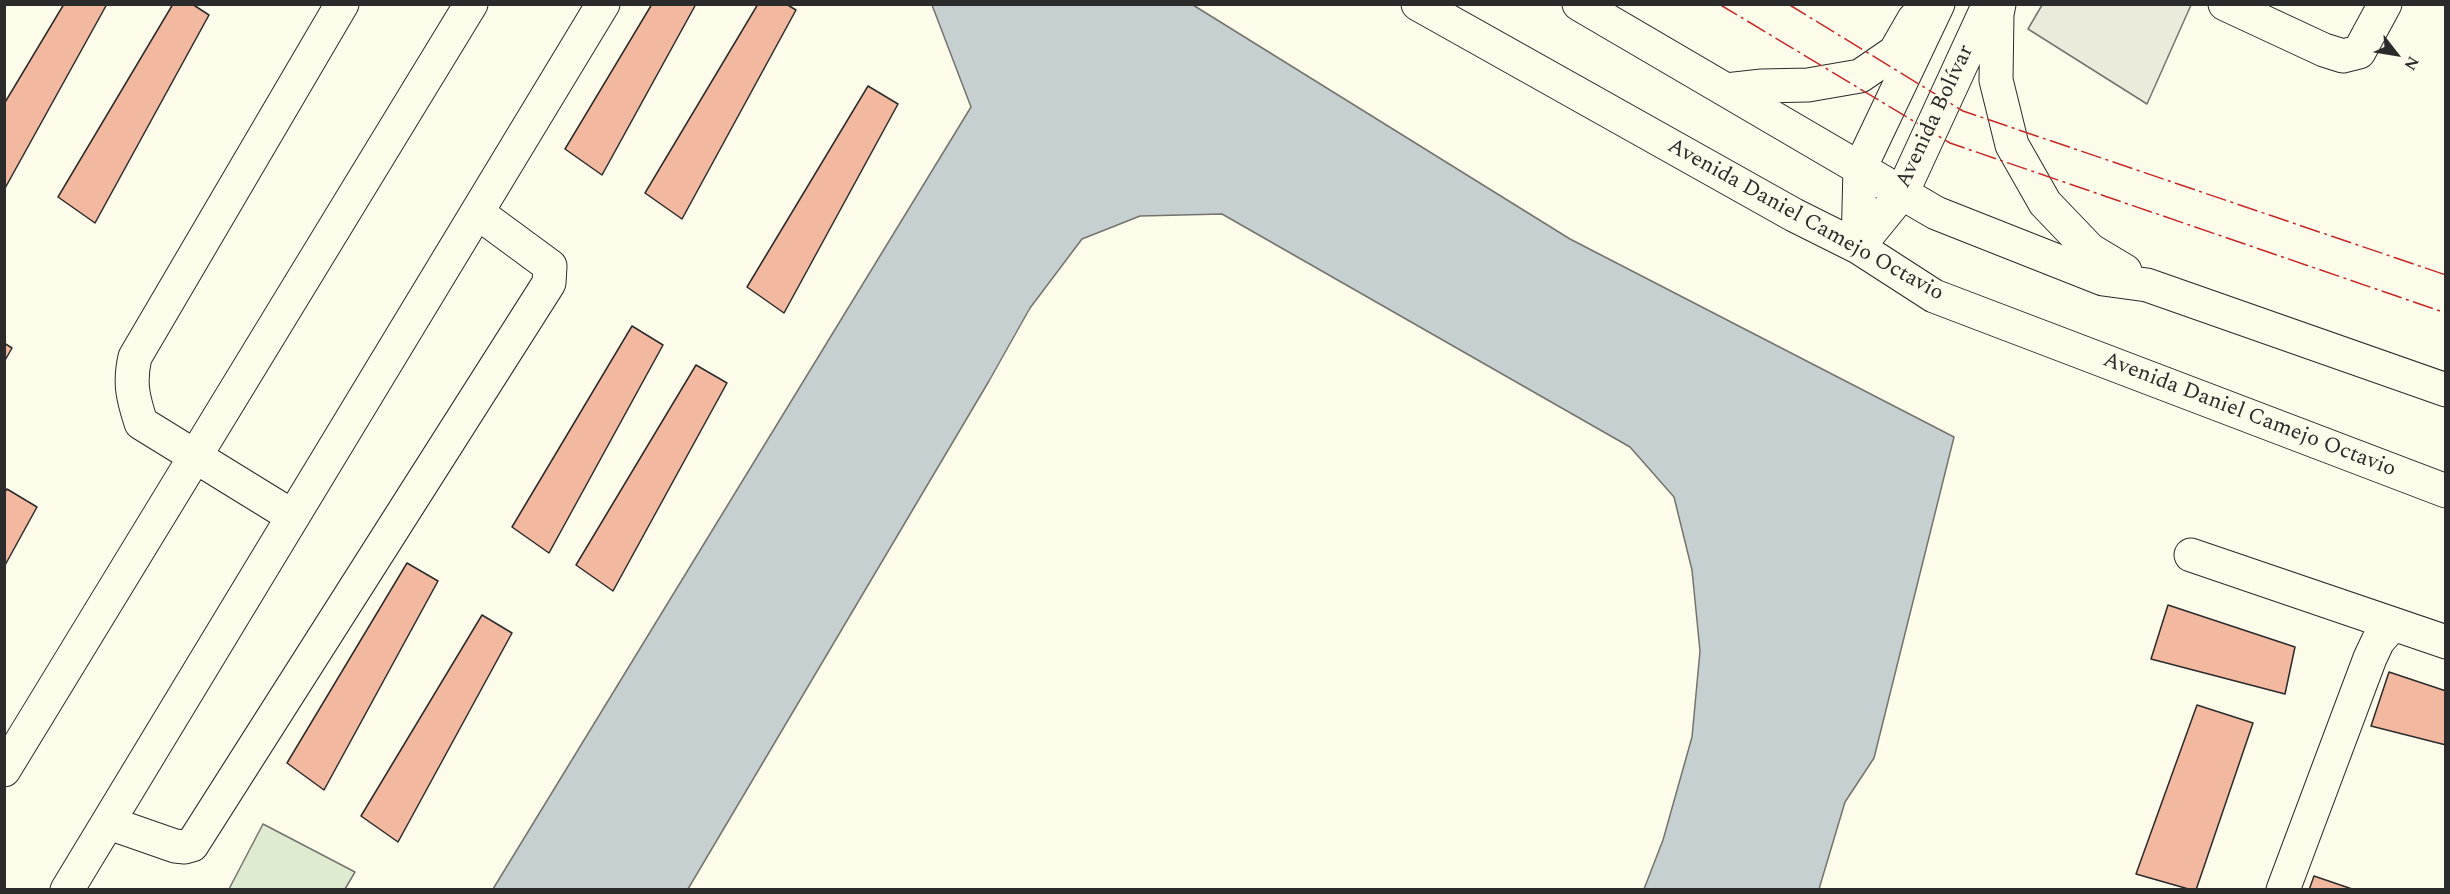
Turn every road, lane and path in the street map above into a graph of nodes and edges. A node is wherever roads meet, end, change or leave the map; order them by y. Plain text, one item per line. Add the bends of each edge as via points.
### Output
1 (342, 4) edge
2 (471, 4) edge
3 (603, 4) edge
4 (1418, 4) edge
5 (1579, 4) edge
6 (1923, 4) edge
7 (1938, 4) edge
8 (1989, 4) edge
9 (1999, 4) edge
10 (2225, 4) edge
11 (2385, 4) edge
12 (1726, 90) junction
13 (1860, 168) junction
14 (1902, 193) junction
15 (478, 213) junction
16 (1858, 247) junction
17 (2147, 285) junction
18 (2445, 390) edge
19 (195, 458) junction
20 (2445, 491) edge
21 (292, 516) junction
22 (2192, 555) dead end
23 (2393, 624) junction
24 (2445, 642) edge
25 (4, 770) edge
26 (109, 823) junction
27 (67, 890) edge
28 (2283, 890) edge

1 - 19 street via 135,357 130,377 141,423
2 - 19 street
3 - 15 street
4 - 16 street, Avenida Daniel Camejo Octavio
5 - 12 street
6 - 12 street via 1894,52 1860,76 1808,85
7 - 13 street, Avenida Bolívar
8 - 14 street, Avenida Bolívar
9 - 17 street via 1996,80 2012,145 2044,202 2090,250
10 - 11 street via 2343,56 2359,52
12 - 13 street
13 - 14 street
13 - 16 street, Avenida Bolívar
14 - 16 street, Avenida Bolívar
14 - 17 street via 1936,213 2103,279
15 - 21 street
15 - 26 street via 550,266 549,283 192,844 175,846
16 - 20 street, Avenida Daniel Camejo Octavio via 1934,296
17 - 18 street
19 - 21 street
19 - 25 street
21 - 26 street
22 - 23 street
23 - 24 street
23 - 28 street via 2370,658
26 - 27 street

